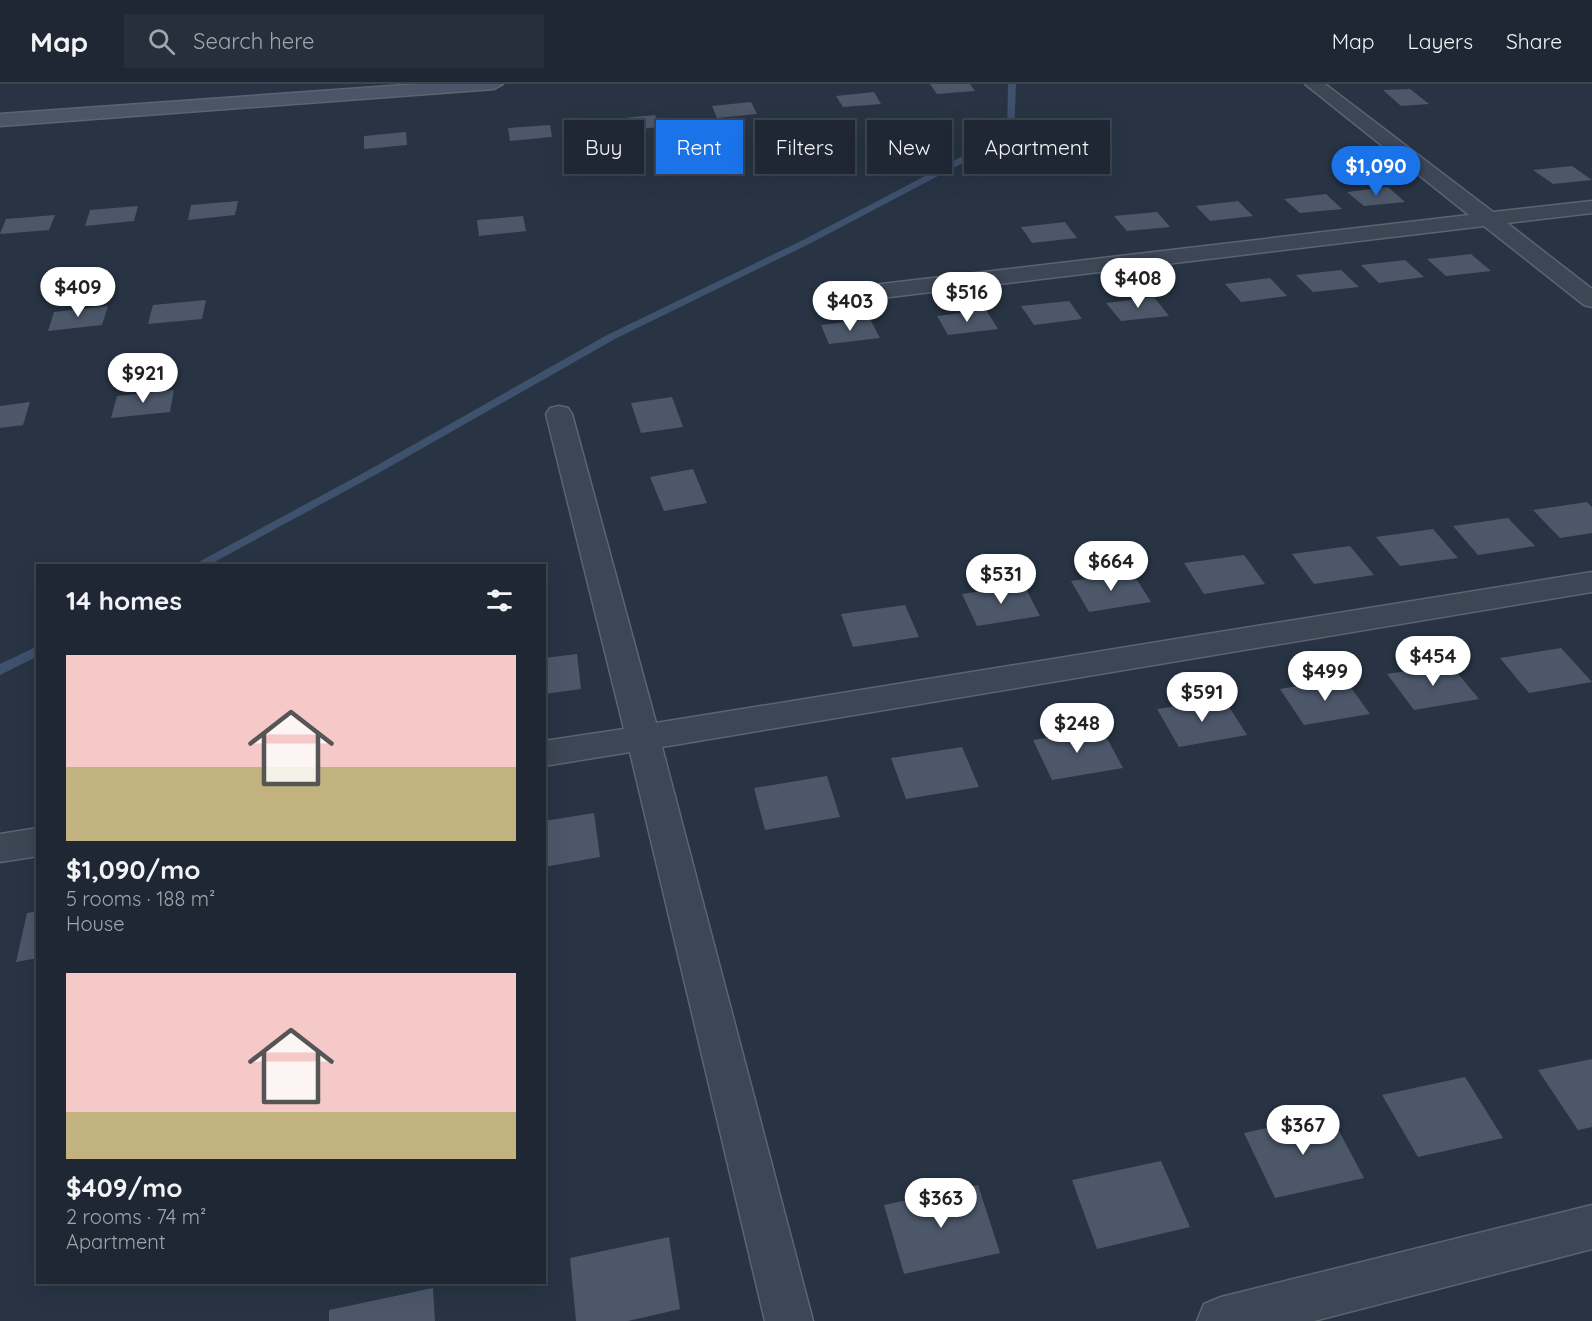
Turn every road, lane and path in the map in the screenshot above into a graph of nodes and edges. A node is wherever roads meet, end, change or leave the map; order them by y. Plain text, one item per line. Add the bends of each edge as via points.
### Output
1 (494, 84) edge
2 (1314, 84) edge
3 (0, 120) edge
4 (1592, 207) edge
5 (1487, 218) junction
6 (856, 294) dead end
7 (1592, 300) edge
8 (559, 414) dead end
9 (1592, 582) edge
10 (643, 736) junction
11 (546, 754) edge
12 (36, 842) edge
13 (0, 848) edge
14 (1592, 1227) edge
15 (789, 1321) edge
16 (1221, 1321) edge

1 - 3 main road
2 - 5 street
4 - 5 street
5 - 6 street
5 - 7 street
8 - 10 street
9 - 10 street
10 - 11 street
10 - 15 street
12 - 13 street
14 - 16 street

